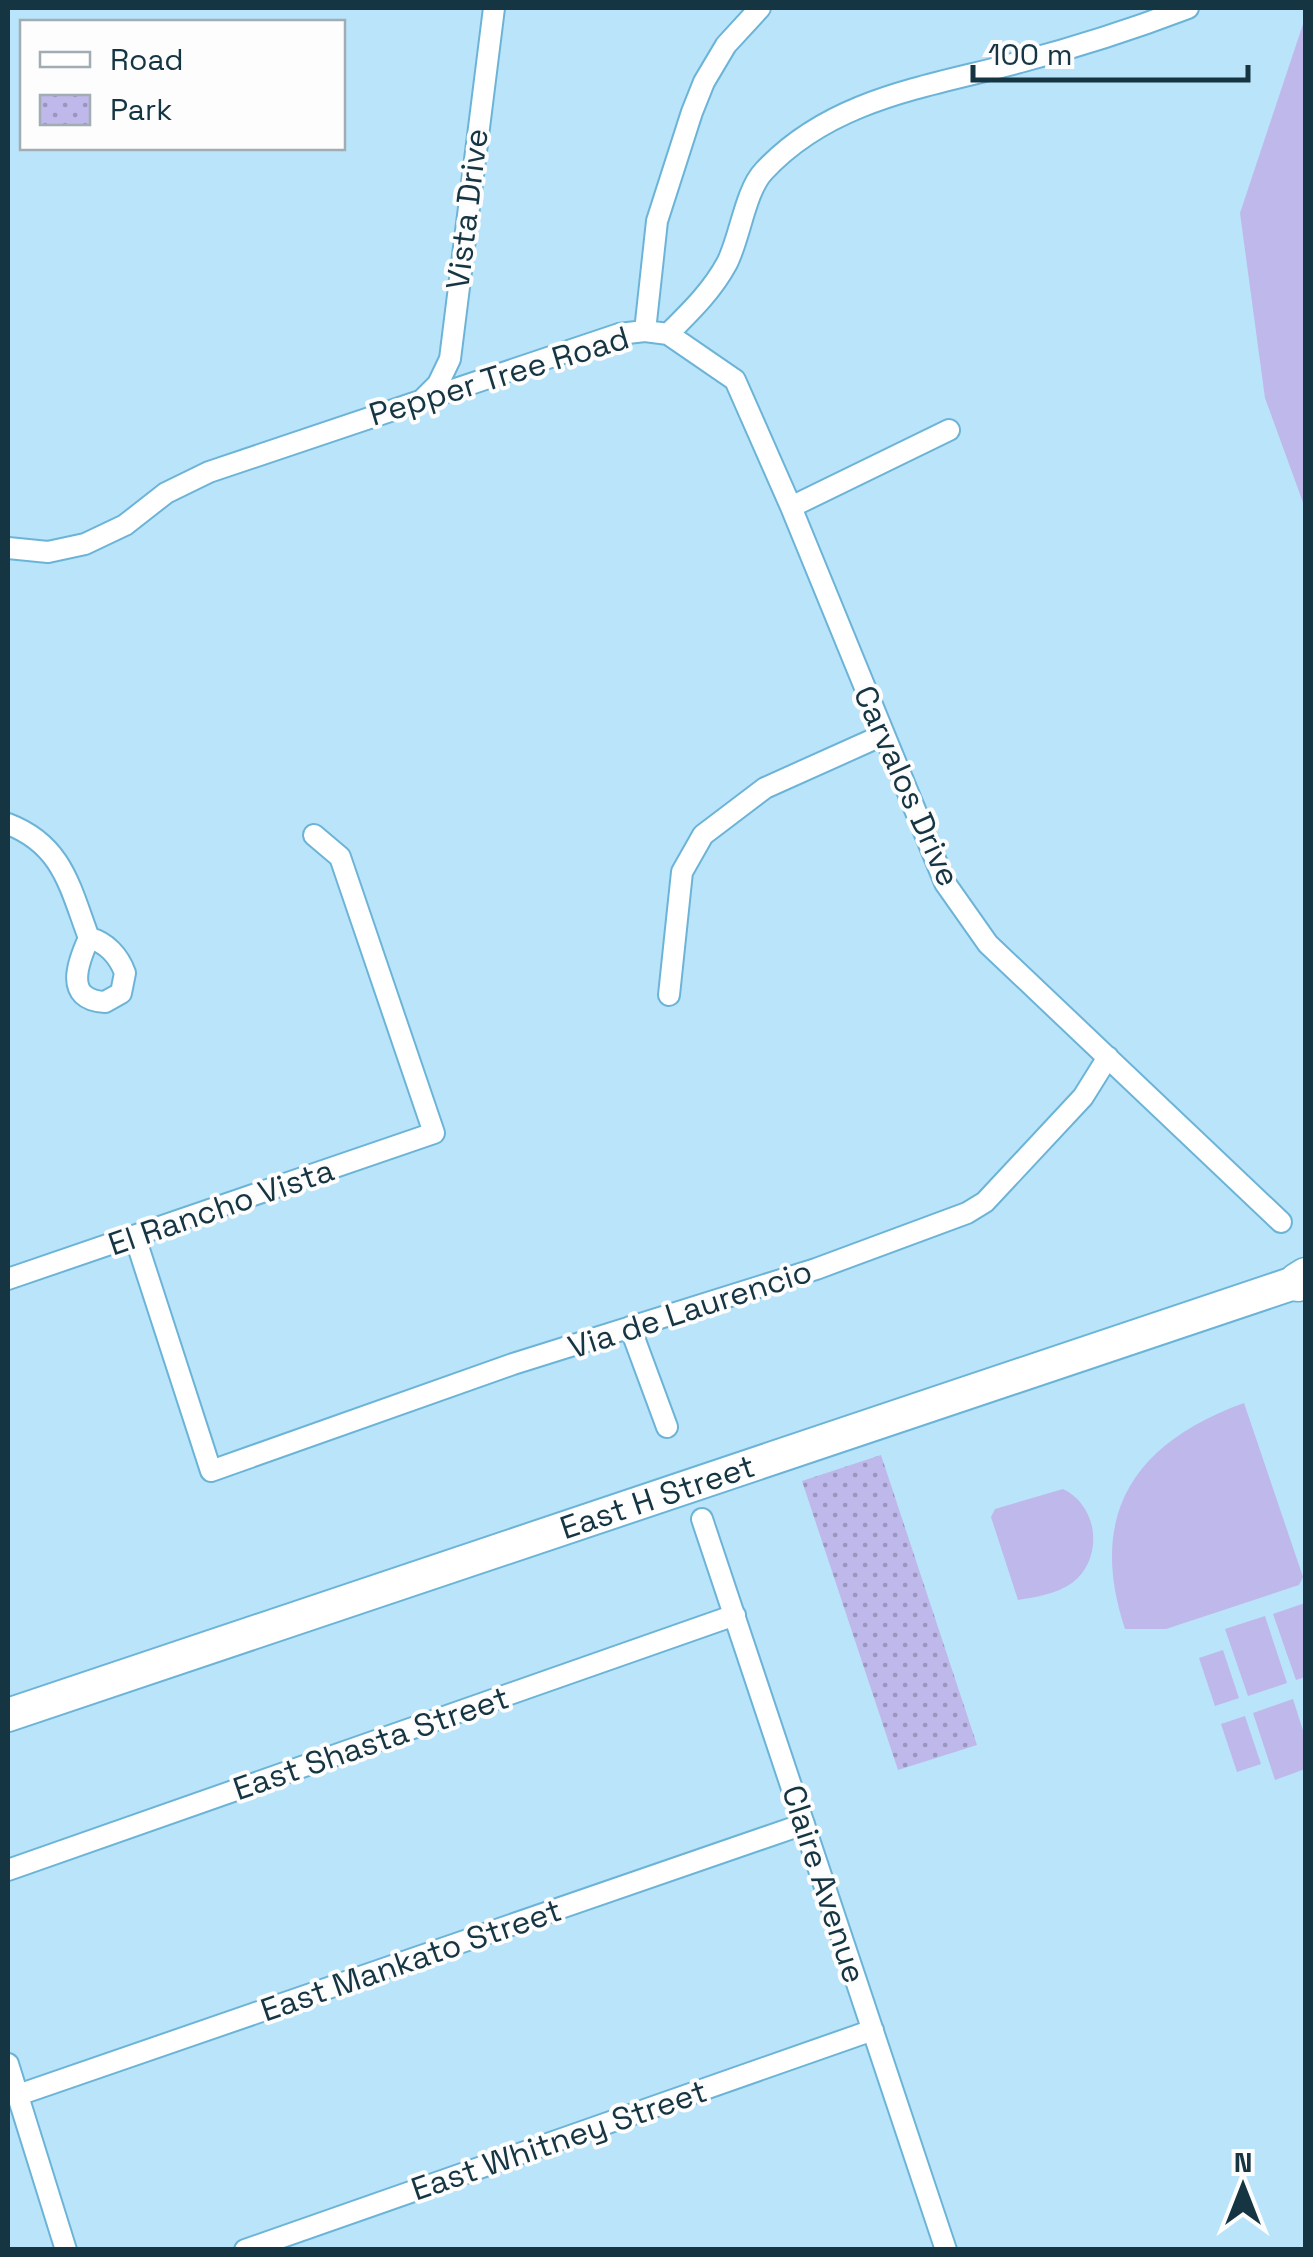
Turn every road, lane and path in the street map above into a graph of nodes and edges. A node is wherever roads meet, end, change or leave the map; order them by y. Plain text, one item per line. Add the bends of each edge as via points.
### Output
1 (494, 8) edge
2 (760, 8) edge
3 (1188, 8) edge
4 (645, 331) junction
5 (668, 334) junction
6 (420, 401) junction
7 (949, 430) dead end
8 (790, 507) junction
9 (8, 548) edge
10 (883, 735) junction
11 (8, 824) edge
12 (314, 835) dead end
13 (90, 938) dead end
14 (669, 995) dead end
15 (1108, 1057) junction
16 (1281, 1222) dead end
17 (135, 1237) junction
18 (8, 1279) edge
19 (1303, 1279) edge
20 (630, 1327) junction
21 (667, 1427) dead end
22 (702, 1519) dead end
23 (734, 1616) junction
24 (8, 1715) edge
25 (804, 1824) junction
26 (8, 1870) edge
27 (873, 2030) junction
28 (8, 2064) edge
29 (18, 2095) junction
30 (66, 2250) edge
31 (244, 2250) edge
32 (946, 2250) edge

1 - 6 street, Vista Drive via 450,359
2 - 4 street via 726,45 692,112 656,221
3 - 5 street, Pepper Tree Road via 1051,54 866,103 814,128 760,175 727,262
4 - 5 street, Pepper Tree Road
4 - 6 street, Pepper Tree Road
5 - 8 street, Carvalos Drive via 734,380
6 - 9 street, Pepper Tree Road via 209,472 85,544 48,552
7 - 8 street
8 - 10 street, Carvalos Drive
10 - 14 street via 765,788 703,836 682,872
10 - 15 street, Carvalos Drive via 946,883 988,944
11 - 13 street via 55,855
12 - 17 street, El Rancho Vista via 340,858 434,1133
15 - 16 street, Carvalos Drive
15 - 20 street, Via de Laurencio via 1083,1097 986,1202 967,1213
17 - 18 street, El Rancho Vista
17 - 20 street, Via de Laurencio via 212,1471
19 - 24 main road, East H Street
20 - 21 street
22 - 23 street, Claire Avenue
23 - 25 street, Claire Avenue
23 - 26 street, East Shasta Street
25 - 27 street, Claire Avenue
25 - 29 street, East Mankato Street
27 - 31 street, East Whitney Street
27 - 32 street, Claire Avenue
28 - 29 street
29 - 30 street

